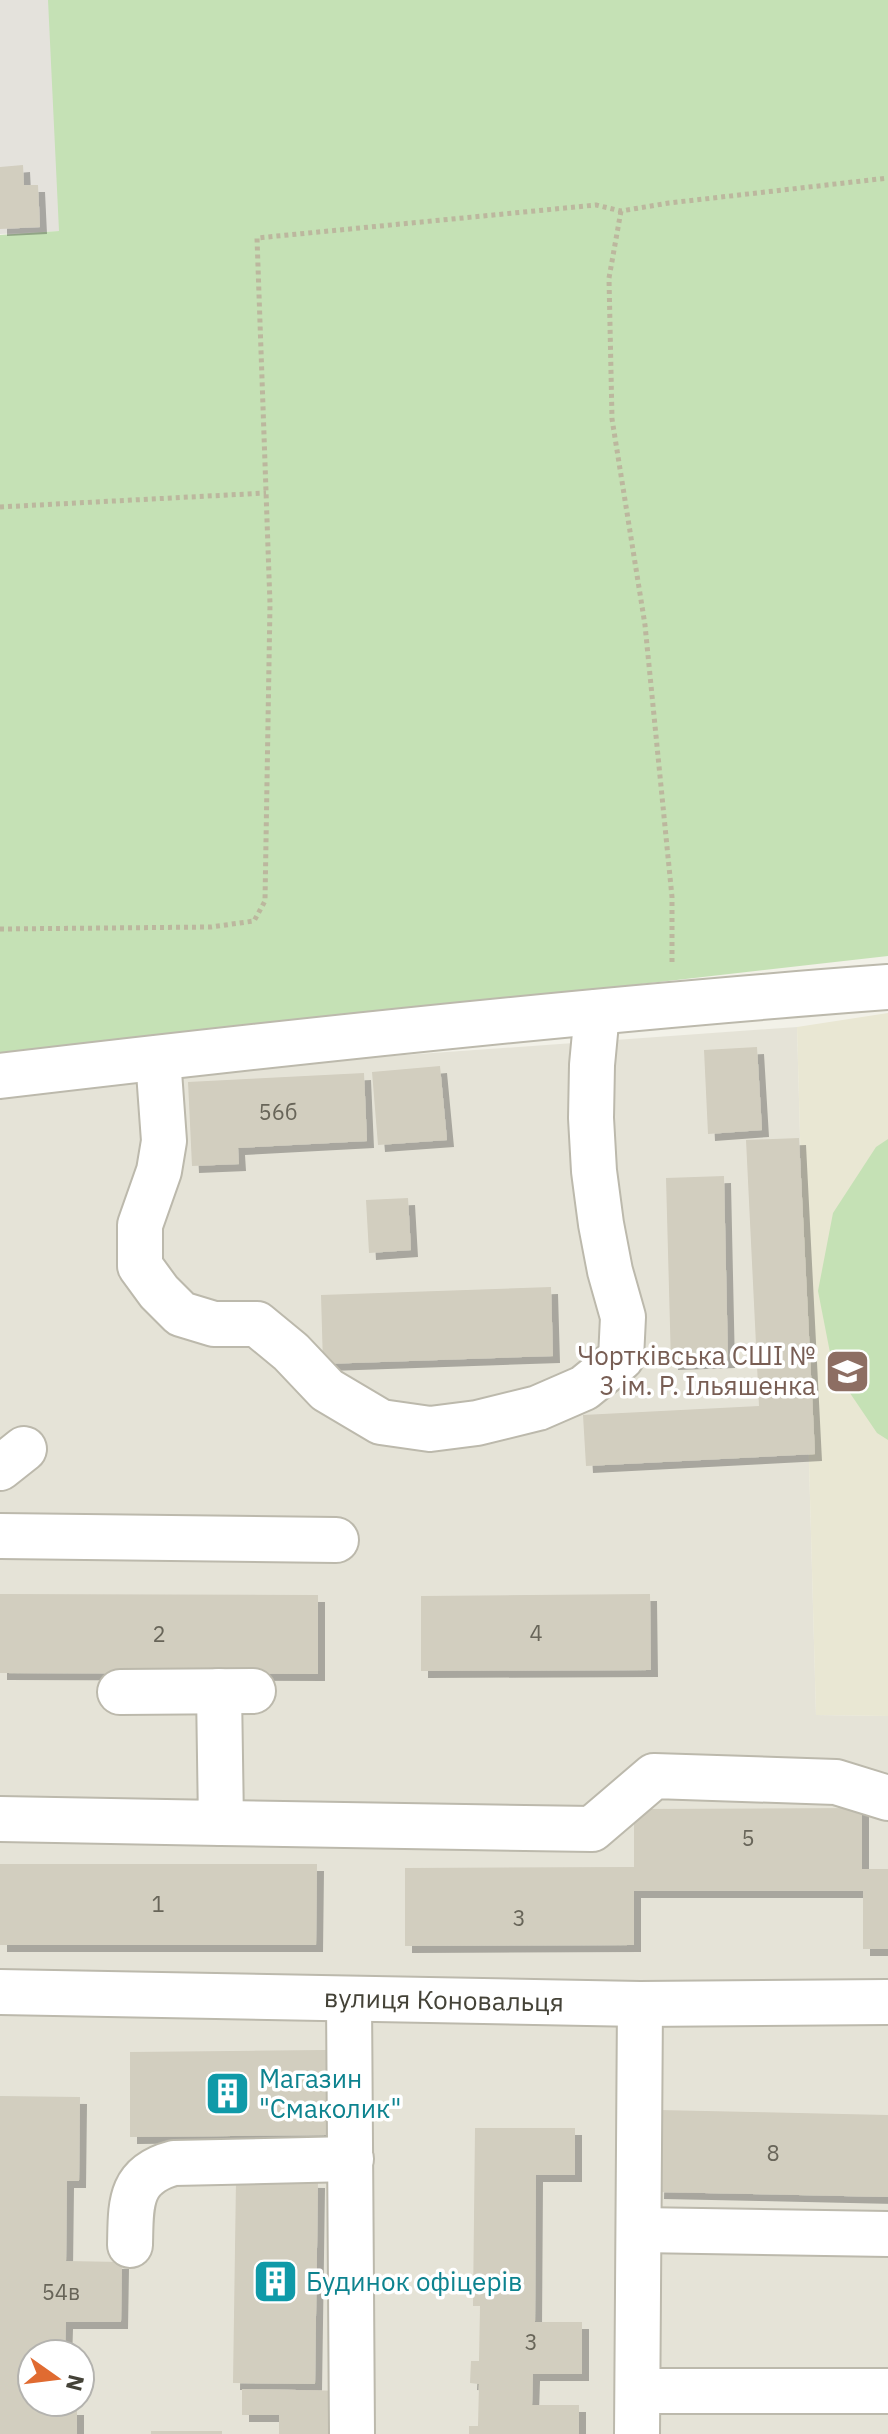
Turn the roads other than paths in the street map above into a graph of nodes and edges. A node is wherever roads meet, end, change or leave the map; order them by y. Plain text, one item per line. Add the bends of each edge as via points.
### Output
1 (888, 987) edge
2 (597, 1012) junction
3 (158, 1058) junction
4 (0, 1076) edge
5 (0, 1536) edge
6 (336, 1540) dead end
7 (120, 1692) dead end
8 (888, 1798) edge
9 (0, 1819) edge
10 (221, 1823) junction
11 (0, 1992) edge
12 (349, 1999) junction
13 (888, 2002) edge
14 (640, 2004) junction
15 (351, 2159) junction
16 (639, 2230) junction
17 (888, 2234) edge
18 (130, 2245) dead end
19 (638, 2391) junction
20 (888, 2391) edge
21 (352, 2434) edge
22 (637, 2434) edge

1 - 2 street
2 - 3 street
2 - 3 street via 594,1171 623,1317 621,1358 584,1388 538,1408 430,1429 381,1422 327,1390 257,1324 214,1324 181,1314 159,1292 140,1266 140,1225 164,1141
3 - 4 street
5 - 6 street
7 - 10 street via 236,1691
8 - 10 street via 836,1782 654,1776 592,1829
9 - 10 street
11 - 12 street, вулиця Коновальця
12 - 14 street, вулиця Коновальця
12 - 15 street
13 - 14 street, вулиця Коновальця
14 - 16 street
15 - 18 street via 163,2166 136,2189
15 - 21 street
16 - 17 street
16 - 19 street
19 - 20 street
19 - 22 street

